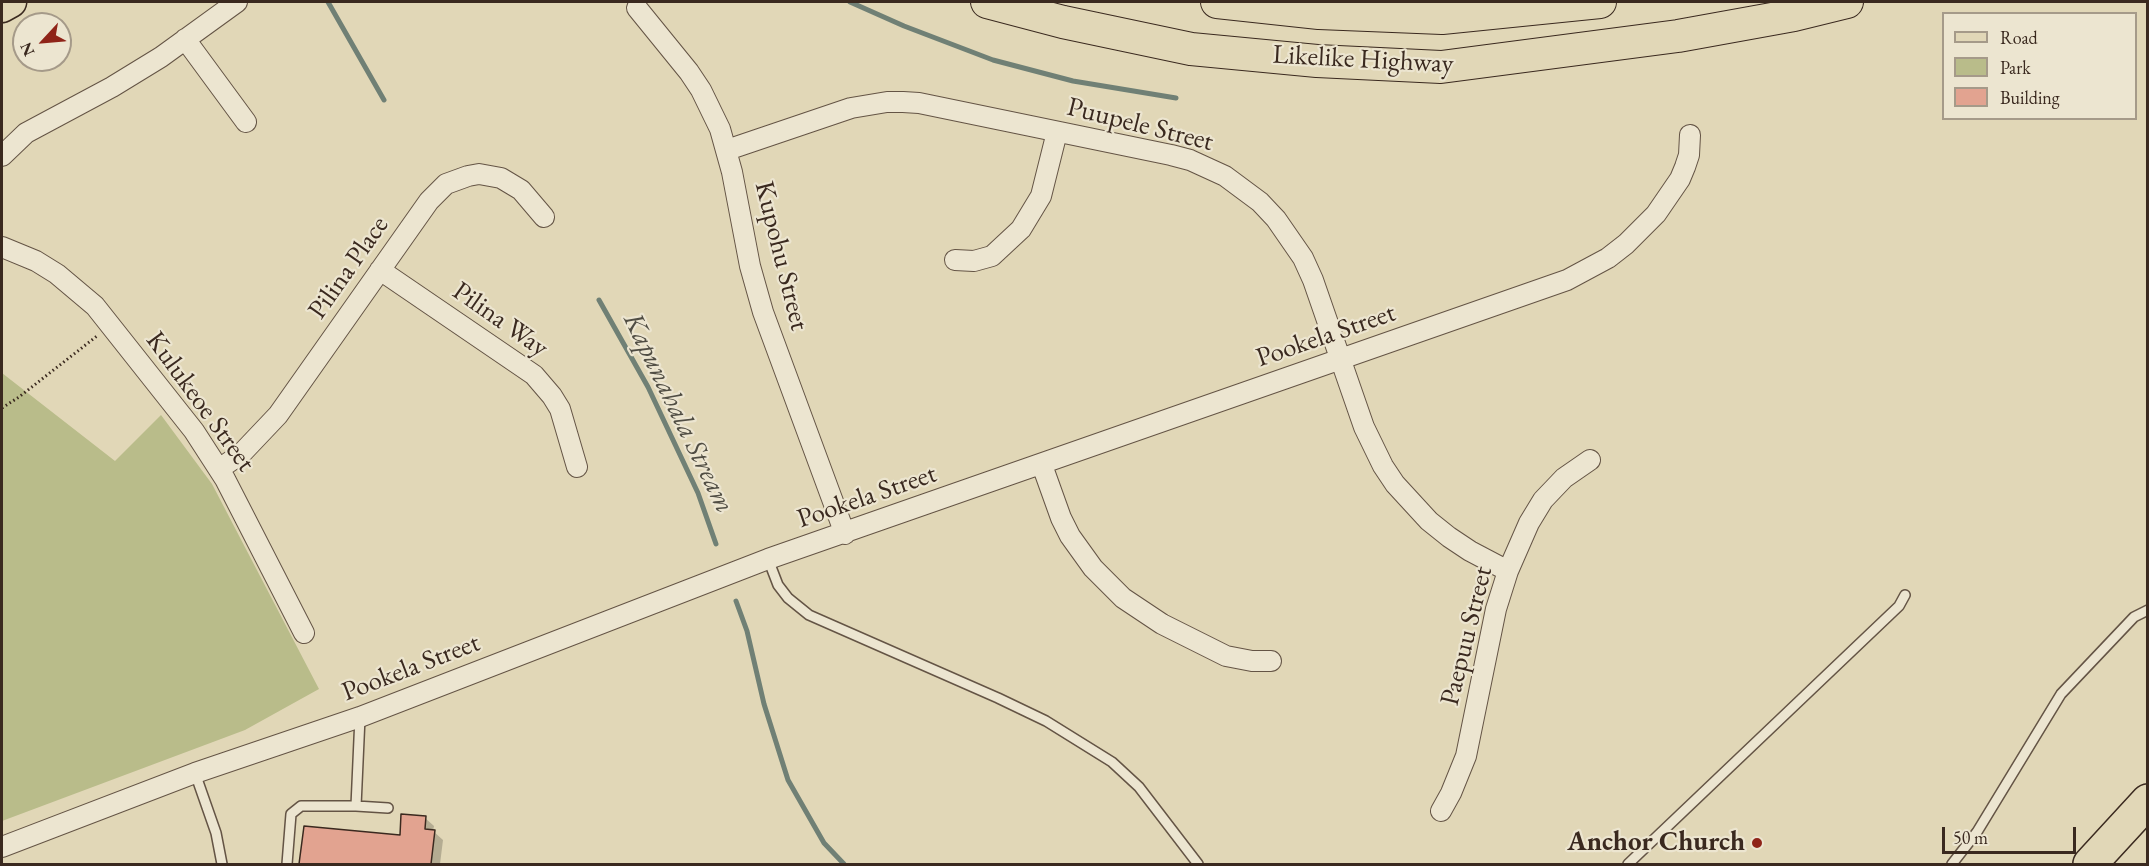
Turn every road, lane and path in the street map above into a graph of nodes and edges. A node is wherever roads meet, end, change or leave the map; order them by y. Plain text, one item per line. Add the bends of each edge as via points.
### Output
1 (11, 2) edge
2 (237, 2) edge
3 (987, 2) edge
4 (1217, 2) edge
5 (1600, 2) edge
6 (1848, 2) edge
7 (2, 7) edge
8 (638, 8) dead end
9 (185, 39) junction
10 (246, 122) dead end
11 (1057, 132) junction
12 (1690, 135) dead end
13 (727, 150) junction
14 (2, 156) edge
15 (544, 217) dead end
16 (2, 247) edge
17 (955, 260) dead end
18 (380, 270) junction
19 (111, 326) junction
20 (1340, 360) junction
21 (2, 408) edge
22 (1590, 460) dead end
23 (1042, 465) junction
24 (577, 467) dead end
25 (219, 470) junction
26 (845, 534) junction
27 (768, 559) junction
28 (1508, 571) junction
29 (1905, 595) dead end
30 (2148, 609) edge
31 (304, 633) dead end
32 (1271, 661) dead end
33 (360, 717) junction
34 (195, 773) junction
35 (2148, 801) edge
36 (356, 806) junction
37 (388, 808) dead end
38 (1441, 811) dead end
39 (2, 846) edge
40 (222, 864) edge
41 (287, 864) edge
42 (1198, 864) edge
43 (1628, 864) edge
44 (1952, 864) edge
45 (2090, 864) edge

1 - 7 main road
2 - 9 street
3 - 6 highway, Likelike Highway via 1191,49 1441,68 1678,36
4 - 5 highway, Likelike Highway via 1319,13 1442,18
8 - 13 street, Kupohu Street via 701,90
9 - 10 street
9 - 14 street via 138,72 26,133
11 - 13 street, Puupele Street via 919,103 887,102 851,108
11 - 17 street via 1041,196 1022,229 992,256 974,261
11 - 20 street, Puupele Street via 1190,160 1225,176 1251,194 1276,219 1303,258
12 - 20 street, Pookela Street via 1685,167 1669,197 1642,229 1608,258 1567,280
13 - 26 street, Kupohu Street via 763,312
15 - 18 street, Pilina Place via 521,190 501,178 479,174 457,179 433,197
16 - 19 street, Kulukeoe Street via 57,274 95,306
18 - 24 street, Pilina Way via 534,375 560,409
18 - 25 street, Pilina Place via 278,415 248,448
19 - 21 path
19 - 25 street, Kulukeoe Street via 194,430
20 - 23 street, Pookela Street
20 - 28 street, Puupele Street via 1364,428 1395,484 1449,537
22 - 28 street, Paepuu Street via 1563,478 1543,500
23 - 26 street, Pookela Street
23 - 32 street via 1070,536 1093,568 1124,598 1162,624 1226,656
25 - 31 street, Kulukeoe Street
26 - 27 street, Pookela Street
27 - 33 street, Pookela Street
27 - 42 lane via 778,585 809,615 998,698 1112,762 1139,788
28 - 38 street, Paepuu Street via 1496,609 1466,756
29 - 43 lane via 1899,606
30 - 44 lane via 2134,617 2061,694 1977,832
33 - 34 street, Pookela Street
33 - 36 lane
34 - 39 street, Pookela Street
34 - 40 lane via 216,832
35 - 45 highway
36 - 37 lane
36 - 41 lane via 301,806 291,814

